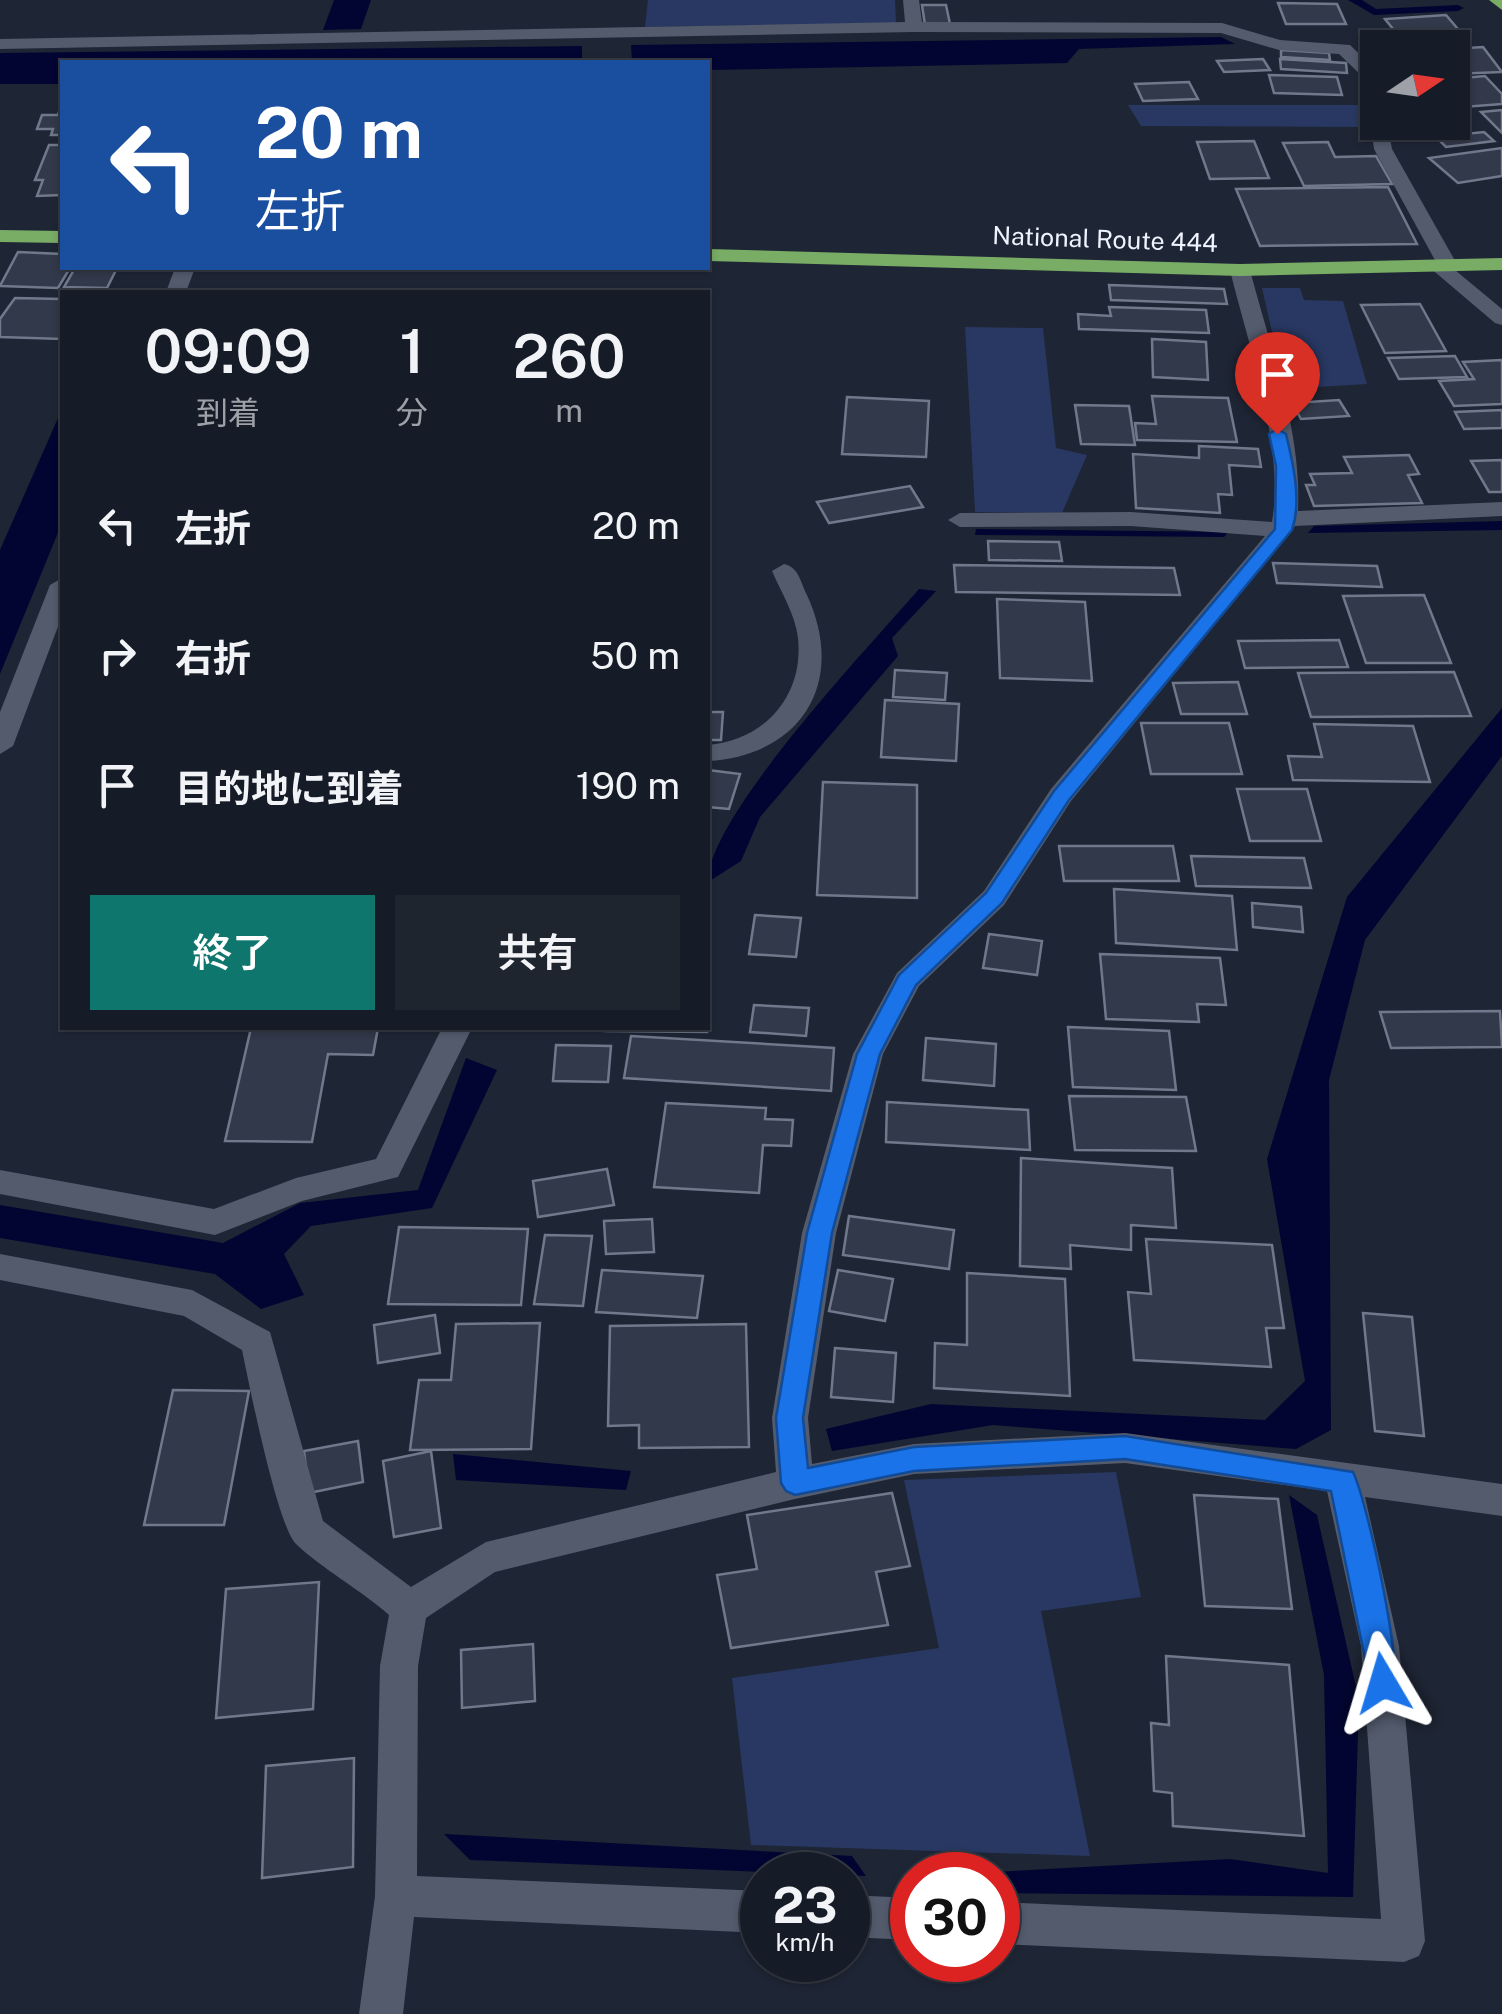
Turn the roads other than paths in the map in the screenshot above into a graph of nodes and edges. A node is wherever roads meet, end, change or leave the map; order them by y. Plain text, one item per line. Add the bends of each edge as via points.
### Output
1 (911, 0) edge
2 (914, 28) junction
3 (0, 44) edge
4 (1360, 65) edge
5 (1381, 140) edge
6 (0, 236) edge
7 (60, 237) edge
8 (710, 256) edge
9 (1502, 264) edge
10 (1444, 266) junction
11 (1240, 270) junction
12 (1502, 319) edge
13 (1502, 509) edge
14 (960, 520) dead end
15 (1285, 525) junction
16 (784, 571) dead end
17 (60, 590) edge
18 (0, 746) edge
19 (710, 753) edge
20 (455, 1030) edge
21 (0, 1182) edge
22 (0, 1267) edge
23 (1343, 1480) junction
24 (795, 1483) junction
25 (1502, 1500) edge
26 (409, 1609) junction
27 (396, 1896) junction
28 (740, 1911) edge
29 (1020, 1924) edge
30 (381, 2014) edge

1 - 2 street
2 - 3 street via 611,40
2 - 4 street via 1222,28 1279,45 1344,50
5 - 10 street
6 - 7 highway
8 - 11 highway, National Route 444
9 - 10 highway, National Route 444
10 - 11 highway, National Route 444
10 - 12 street
11 - 15 street via 1285,466
13 - 15 street
14 - 15 street
15 - 24 street via 1061,795 994,898 907,980 868,1054 819,1233 790,1418
16 - 19 street via 810,635 808,686 772,736 731,754
17 - 18 street
20 - 21 street via 387,1168 296,1190 215,1222
22 - 26 street via 192,1304 258,1342 307,1531
23 - 24 street via 1125,1448 914,1459
23 - 25 street
23 - 29 street via 1380,1646 1404,1941
24 - 26 street via 486,1558
26 - 27 street via 399,1666
27 - 28 street
27 - 30 street

